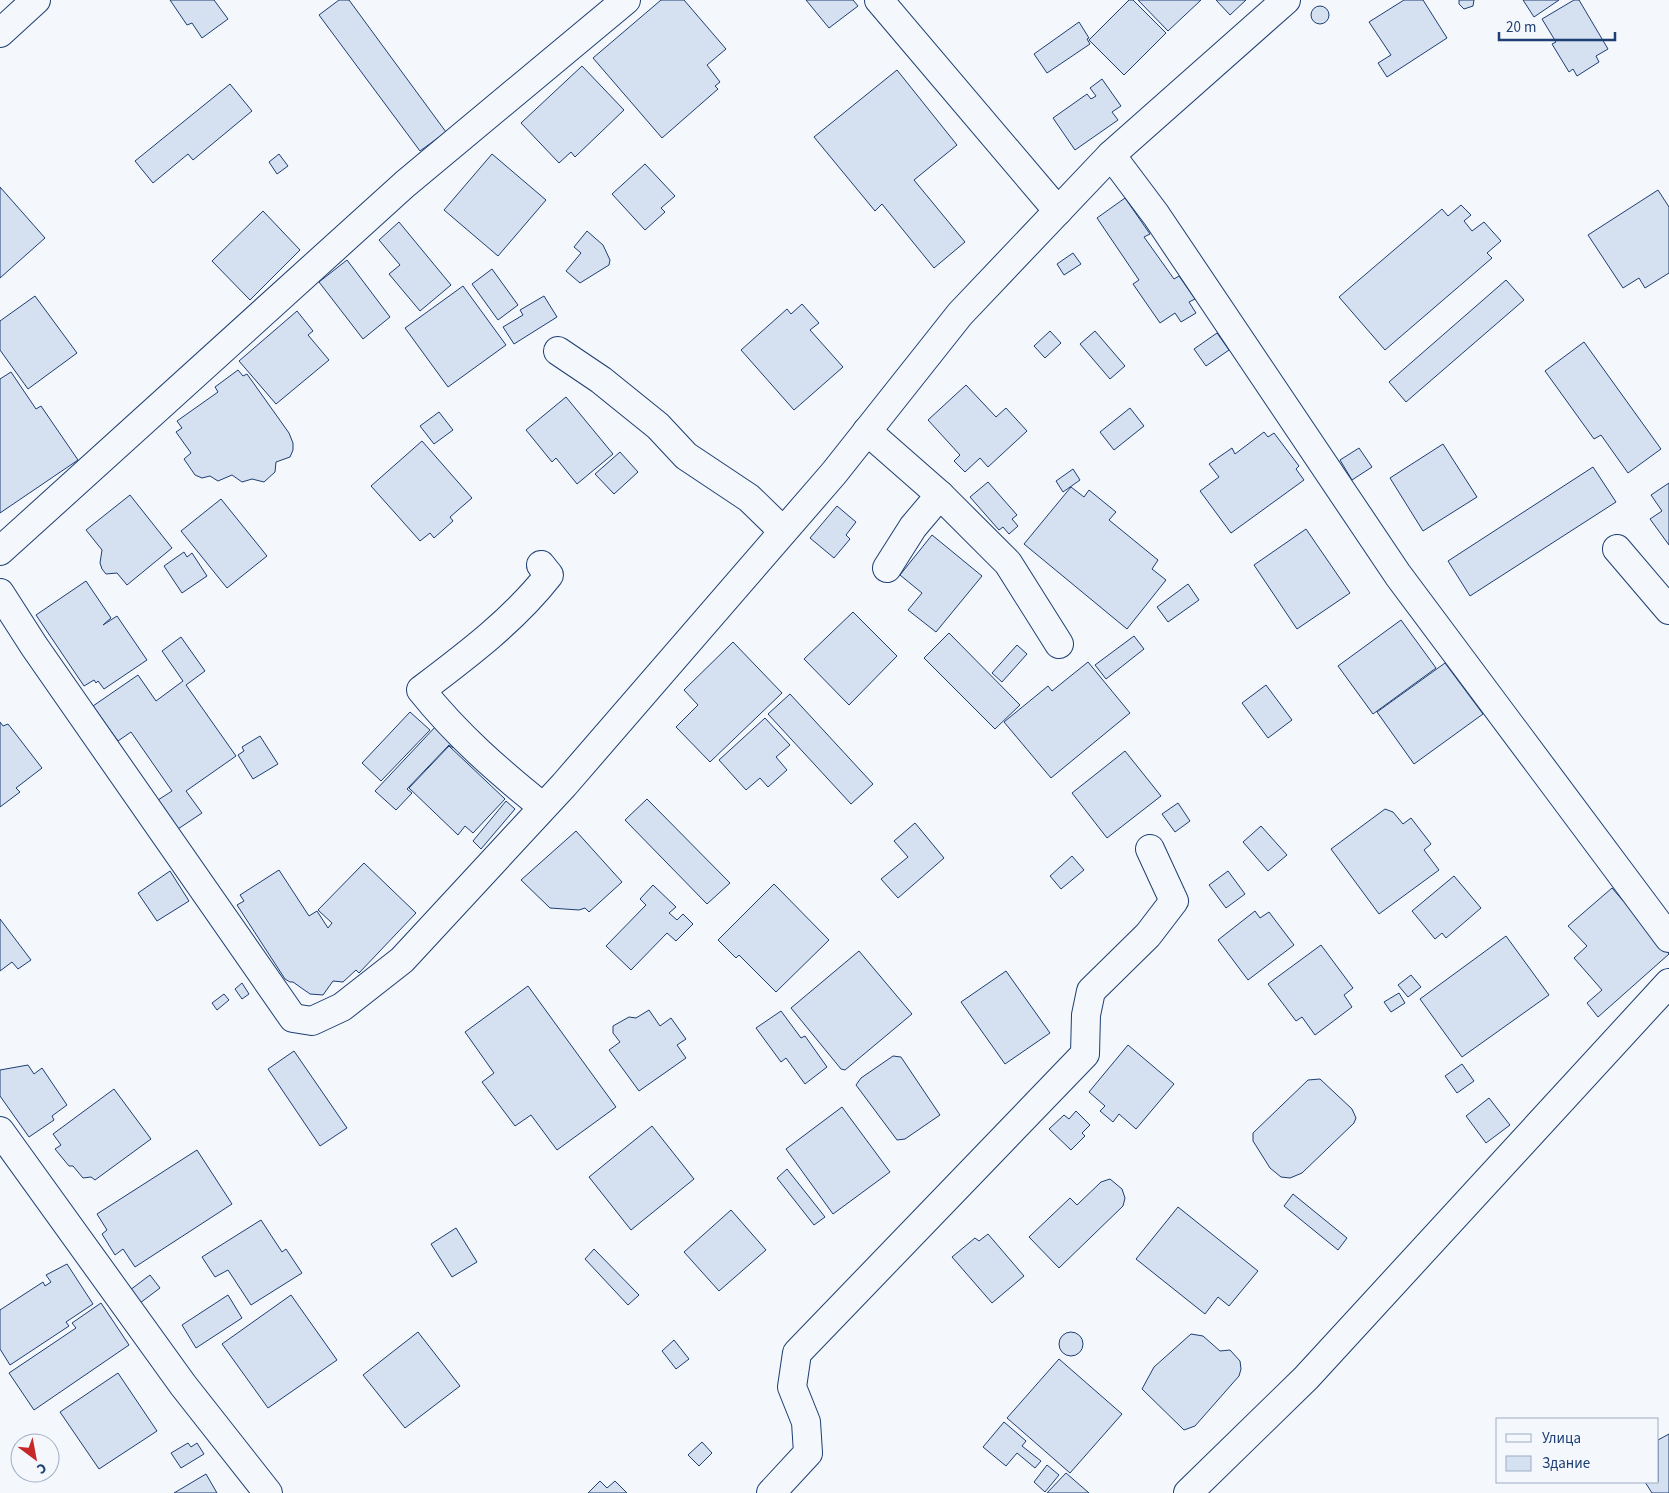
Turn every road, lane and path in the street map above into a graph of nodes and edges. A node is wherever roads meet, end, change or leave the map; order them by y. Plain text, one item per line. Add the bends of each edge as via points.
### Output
1 (36, 0) edge
2 (626, 0) edge
3 (879, 0) edge
4 (1286, 0) edge
5 (0, 33) edge
6 (1111, 154) junction
7 (1058, 211) junction
8 (558, 351) dead end
9 (867, 431) junction
10 (940, 495) junction
11 (783, 532) junction
12 (1617, 549) dead end
13 (0, 551) edge
14 (541, 565) dead end
15 (887, 568) dead end
16 (0, 593) edge
17 (1669, 610) edge
18 (1059, 644) dead end
19 (543, 807) junction
20 (1150, 849) dead end
21 (1669, 938) edge
22 (1669, 982) edge
23 (0, 1131) edge
24 (268, 1493) edge
25 (771, 1493) edge
26 (1188, 1493) edge

1 - 5 street
2 - 13 street via 405,184
3 - 7 street
4 - 6 street
6 - 7 street
6 - 21 street via 1156,215 1398,575
7 - 9 street via 960,314
8 - 11 street via 601,380 658,426 686,456 749,498
9 - 10 street
9 - 11 street
10 - 15 street via 913,527
10 - 18 street via 1008,563
11 - 19 street
12 - 17 street
14 - 19 street via 549,574 534,593 464,658 421,690 446,721 496,770
16 - 19 street via 293,1018 312,1021 342,1007 402,960
20 - 25 street via 1174,901 1148,935 1091,990 1086,1015 1085,1054 796,1353 792,1387 806,1422 808,1453
22 - 26 street via 1306,1378
23 - 24 street via 183,1386

